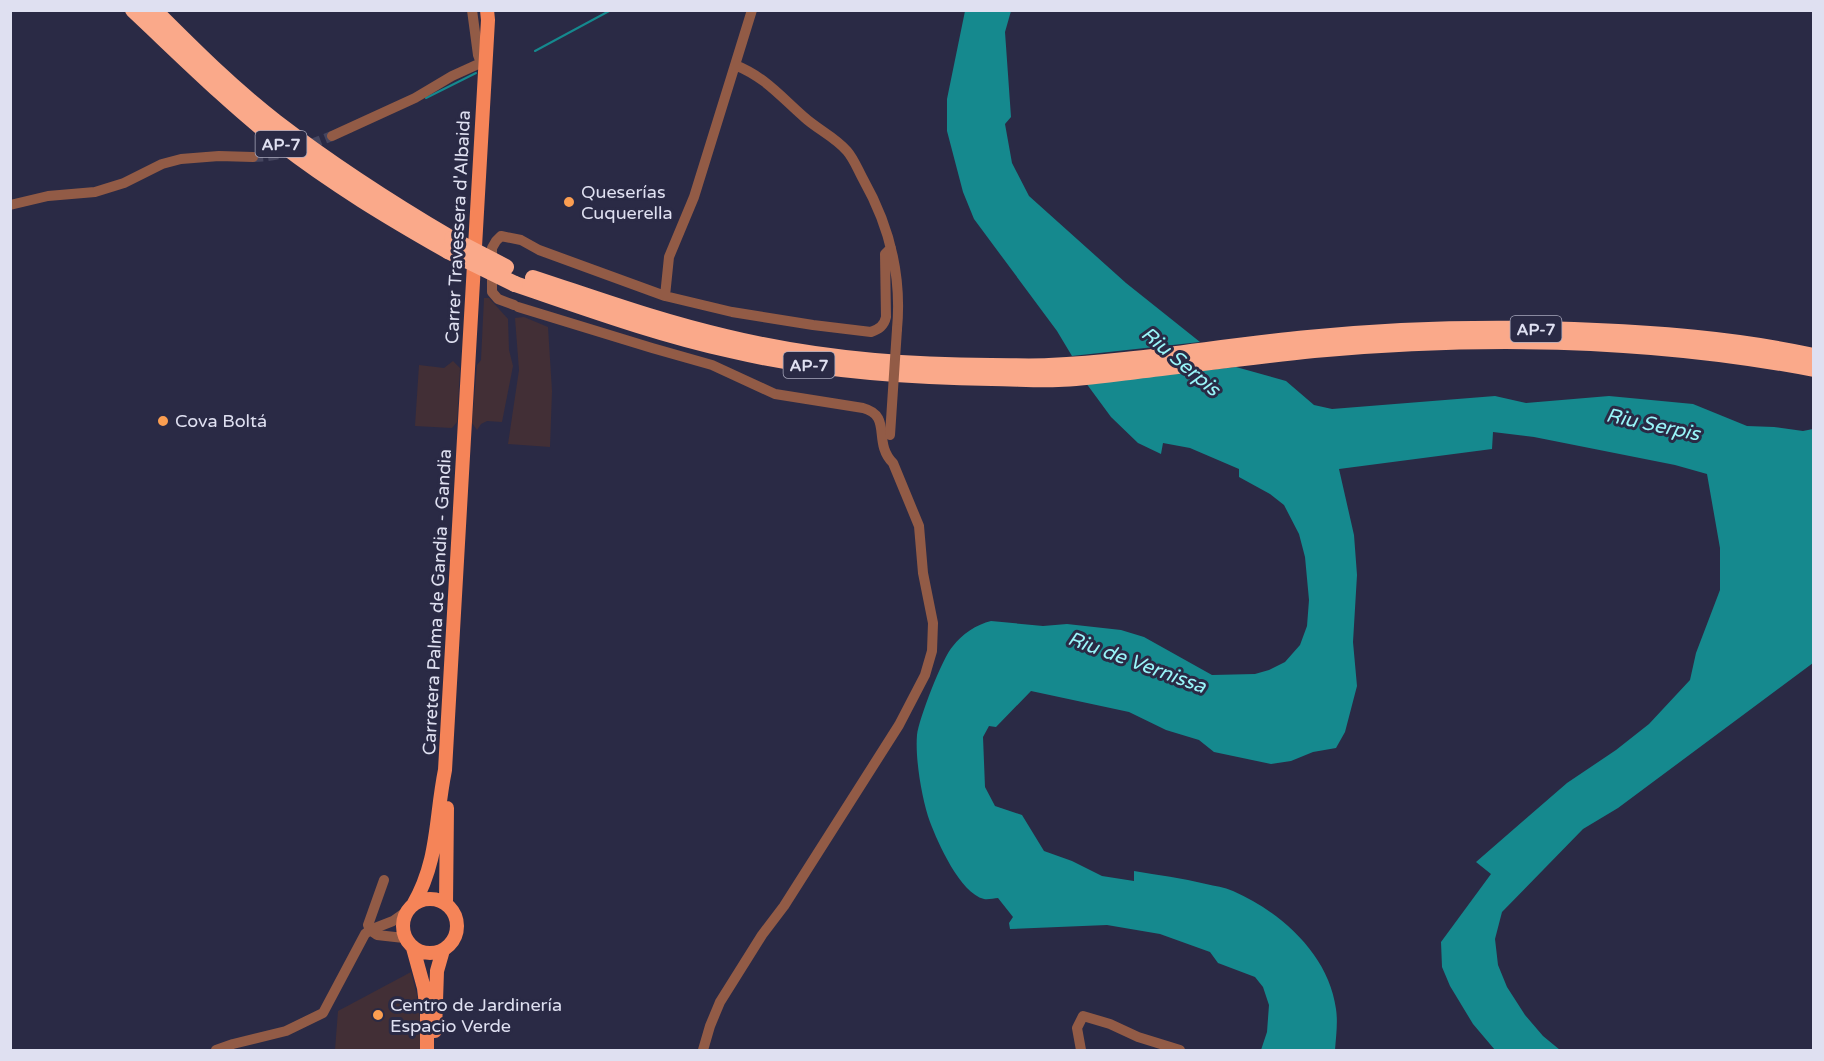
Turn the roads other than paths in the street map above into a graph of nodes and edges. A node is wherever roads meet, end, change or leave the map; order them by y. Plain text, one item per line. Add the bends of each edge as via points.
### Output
1 (133, 10) edge
2 (154, 10) edge
3 (472, 10) edge
4 (752, 10) edge
5 (489, 14) edge
6 (483, 62) junction
7 (735, 65) junction
8 (332, 136) tunnel mouth
9 (253, 157) tunnel mouth
10 (10, 205) edge
11 (450, 245) junction
12 (891, 249) junction
13 (665, 296) junction
14 (1259, 350) junction
15 (1814, 356) edge
16 (1814, 369) edge
17 (464, 435) joint
18 (893, 463) junction
19 (445, 770) junction
20 (384, 880) dead end
21 (446, 904) junction
22 (410, 908) junction
23 (376, 930) junction
24 (409, 943) junction
25 (443, 950) junction
26 (216, 1050) edge
27 (427, 1050) edge
28 (433, 1050) edge
29 (703, 1050) edge
30 (1081, 1050) edge
31 (1180, 1050) edge

1 - 11 highway, AP-7 via 279,142 348,192
2 - 11 highway, AP-7 via 219,74 275,121
3 - 6 street via 478,55
4 - 7 street
5 - 6 main road, Carrer Travessera d'Albaida
6 - 8 street
6 - 17 main road, Carrer Travessera d'Albaida
7 - 12 street via 776,89 847,151 875,201
7 - 13 street via 693,197 669,257
9 - 10 street via 181,159 95,192 48,196
11 - 14 highway, AP-7, bridge via 516,279 656,331 731,351 852,370 955,378 1058,379 1113,367
12 - 13 street via 885,254 885,323 871,332 732,312
12 - 18 street, bridge via 899,297 890,435
13 - 18 street via 520,240 501,236 492,248 490,285 498,299 712,365 775,394 874,412 879,418 882,445
14 - 15 highway, AP-7 via 1386,332 1508,328 1683,336
14 - 16 highway, AP-7 via 1508,340 1634,345
17 - 19 main road, Carretera Palma de Gandia - Gandia
18 - 29 street via 919,526 933,624 932,651 925,675 893,734 725,995
19 - 21 main road, Carretera Palma de Gandia - Gandia
19 - 22 main road, Carretera Palma de Gandia - Gandia via 435,850
20 - 23 street via 373,915
21 - 22 main road via 430,899
21 - 25 main road via 453,911 457,928 455,937
22 - 23 street
22 - 24 main road via 402,929
23 - 24 street
23 - 26 street via 359,946 323,1013 286,1031
24 - 25 main road via 428,954
24 - 27 main road via 424,988
25 - 28 main road via 437,971
30 - 31 street via 1077,1028 1083,1016

